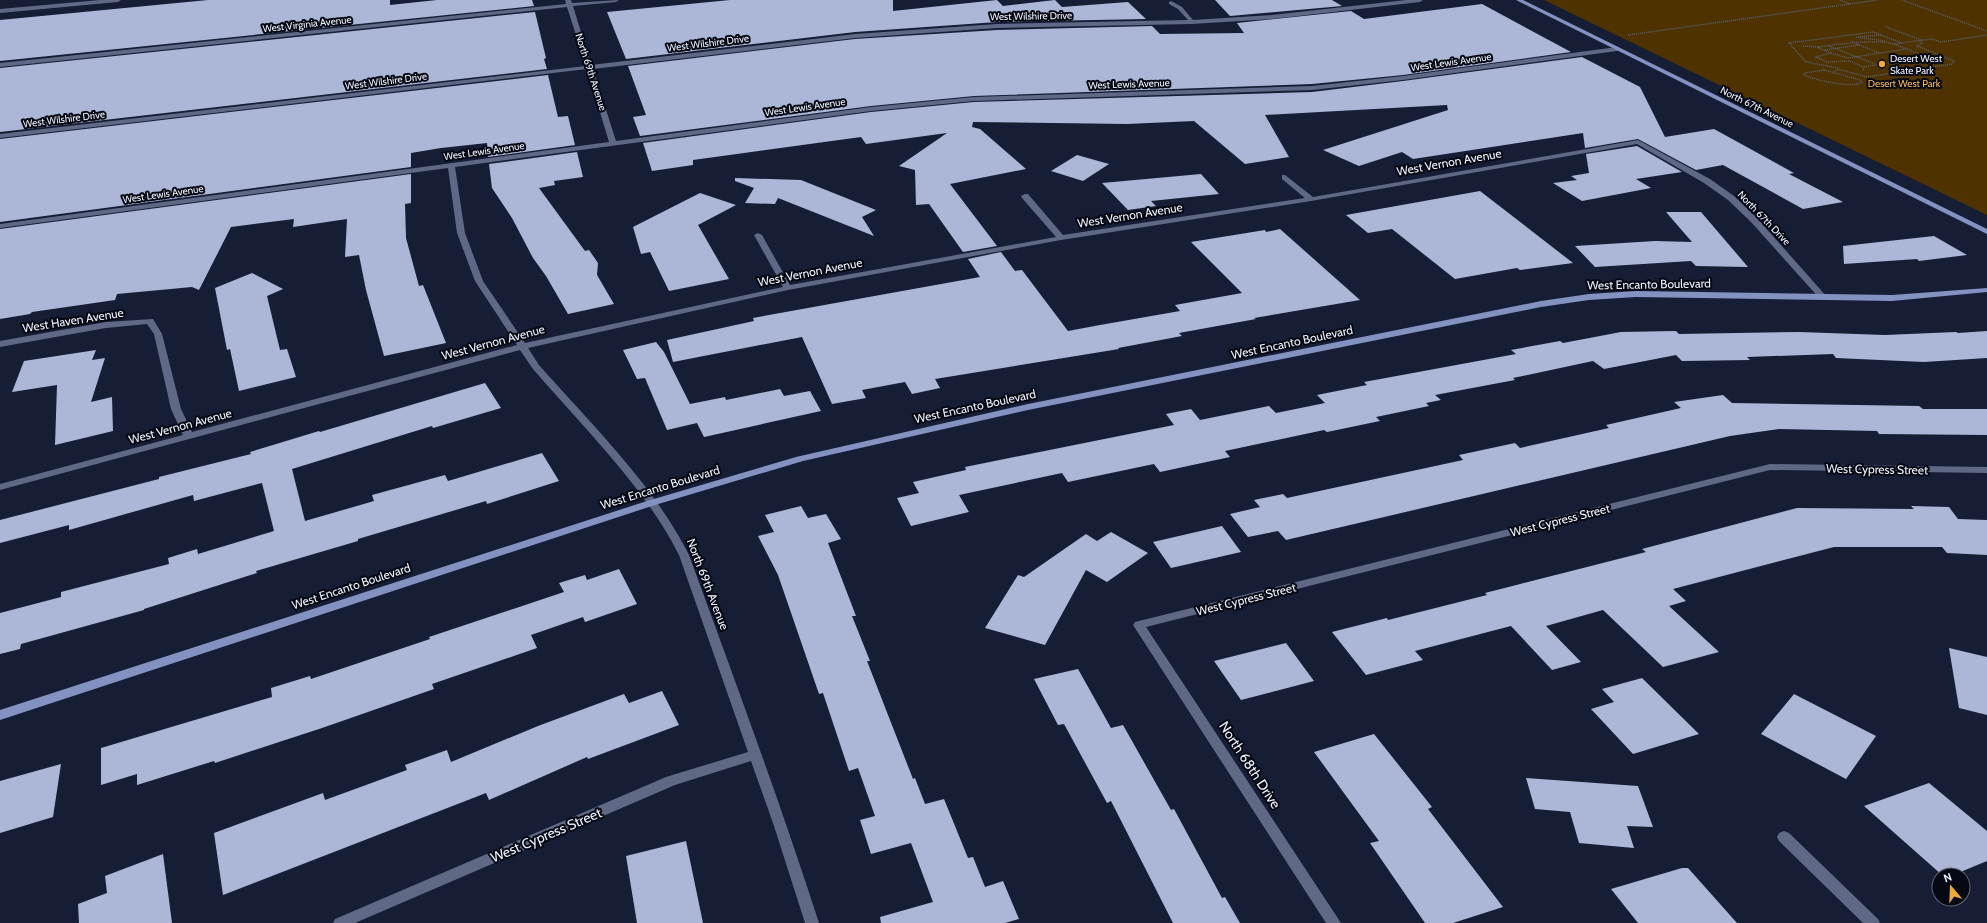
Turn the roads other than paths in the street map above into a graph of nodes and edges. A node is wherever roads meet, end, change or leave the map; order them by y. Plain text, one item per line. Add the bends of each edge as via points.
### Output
1 (46, 0) edge
2 (118, 0) edge
3 (616, 0) edge
4 (1379, 0) edge
5 (1420, 0) edge
6 (1519, 0) edge
7 (568, 2) edge
8 (1171, 3) dead end
9 (1386, 4) junction
10 (42, 8) junction
11 (0, 12) edge
12 (1192, 22) junction
13 (1617, 49) junction
14 (0, 65) edge
15 (590, 67) junction
16 (0, 136) edge
17 (1638, 142) joint
18 (613, 143) junction
19 (451, 166) junction
20 (1285, 177) dead end
21 (1025, 196) dead end
22 (1311, 198) junction
23 (0, 226) edge
24 (1987, 232) edge
25 (758, 235) dead end
26 (1061, 238) junction
27 (788, 288) junction
28 (1987, 290) edge
29 (1823, 297) junction
30 (0, 344) edge
31 (523, 346) junction
32 (189, 436) junction
33 (1987, 470) edge
34 (0, 487) edge
35 (651, 503) junction
36 (1139, 625) joint
37 (0, 715) edge
38 (756, 755) junction
39 (1784, 837) dead end
40 (340, 923) edge
41 (812, 923) edge
42 (1334, 923) edge
43 (1873, 923) edge

1 - 10 street
2 - 10 street
3 - 7 street, West Virginia Avenue
4 - 9 street
5 - 9 street, West Wilshire Drive
6 - 13 street, North 67th Avenue
7 - 14 street, West Virginia Avenue
7 - 15 street, North 69th Avenue
8 - 12 street via 1180,8
9 - 12 street, West Wilshire Drive via 1272,18
10 - 11 street
12 - 15 street, West Wilshire Drive via 918,30
13 - 18 street, West Lewis Avenue via 1312,88 974,99
13 - 24 street, North 67th Avenue
15 - 16 street, West Wilshire Drive
15 - 18 street, North 69th Avenue
17 - 22 street, West Vernon Avenue
17 - 29 street, North 67th Drive via 1707,181 1731,198
18 - 19 street, West Lewis Avenue
19 - 23 street, West Lewis Avenue
19 - 31 street, North 69th Avenue via 461,233 479,281
20 - 22 street
21 - 26 street
22 - 26 street, West Vernon Avenue
25 - 27 street
26 - 27 street, West Vernon Avenue
27 - 31 street, West Vernon Avenue
28 - 29 street, West Encanto Boulevard via 1892,298
29 - 35 street, West Encanto Boulevard via 1636,294 1540,304 1028,407 874,441 800,459
30 - 32 street, West Haven Avenue via 106,325 150,321 158,334 176,409
31 - 32 street, West Vernon Avenue
31 - 35 street, North 69th Avenue via 536,367 634,479
32 - 34 street, West Vernon Avenue
33 - 36 street, West Cypress Street via 1770,467
35 - 37 street, West Encanto Boulevard
35 - 38 street, North 69th Avenue via 671,529 684,555
36 - 42 street, North 68th Drive
38 - 40 street, West Cypress Street via 672,781
38 - 41 street, North 69th Avenue
39 - 43 street

